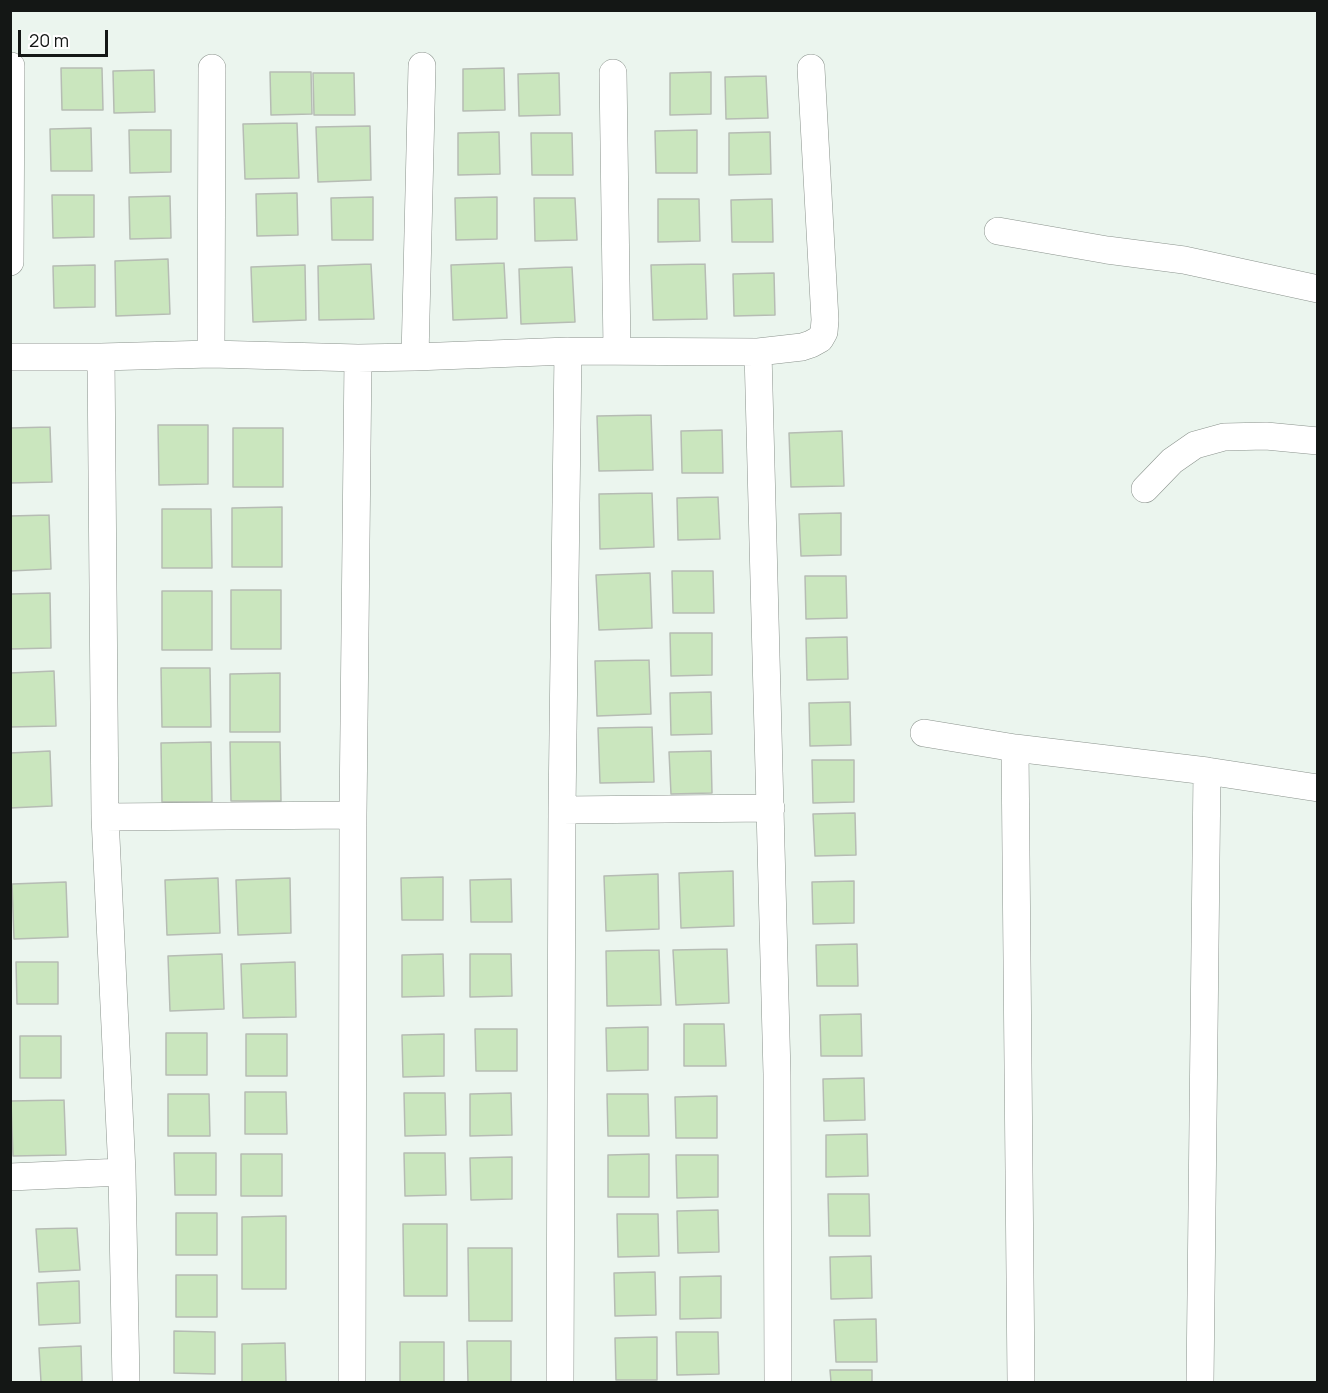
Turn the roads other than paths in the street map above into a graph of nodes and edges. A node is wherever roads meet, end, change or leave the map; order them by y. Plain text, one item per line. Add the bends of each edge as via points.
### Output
1 (11, 66) edge
2 (422, 66) dead end
3 (212, 68) dead end
4 (811, 68) dead end
5 (613, 73) dead end
6 (998, 231) dead end
7 (10, 262) edge
8 (1317, 289) edge
9 (617, 350) junction
10 (568, 351) junction
11 (758, 352) junction
12 (211, 354) junction
13 (10, 357) edge
14 (101, 357) junction
15 (415, 357) junction
16 (358, 358) junction
17 (1317, 441) edge
18 (1145, 489) dead end
19 (924, 733) dead end
20 (1015, 748) junction
21 (1207, 771) junction
22 (1317, 788) edge
23 (771, 808) junction
24 (562, 810) junction
25 (352, 815) junction
26 (105, 817) junction
27 (122, 1172) junction
28 (10, 1177) edge
29 (126, 1383) edge
30 (352, 1383) edge
31 (560, 1383) edge
32 (778, 1383) edge
33 (1021, 1383) edge
34 (1200, 1383) edge

1 - 7 street
2 - 15 street
3 - 12 street
4 - 11 street via 824,332 820,339 802,347
5 - 9 street
6 - 8 street via 1184,260
9 - 10 street
9 - 11 street
10 - 15 street
10 - 24 street
11 - 23 street
12 - 14 street
12 - 16 street
13 - 14 street
14 - 26 street
15 - 16 street
16 - 25 street
17 - 18 street via 1224,437 1195,445 1172,461
19 - 20 street
20 - 21 street
20 - 33 street
21 - 22 street
21 - 34 street
23 - 24 street
23 - 32 street
24 - 31 street
25 - 26 street
25 - 30 street
26 - 27 street
27 - 28 street
27 - 29 street

